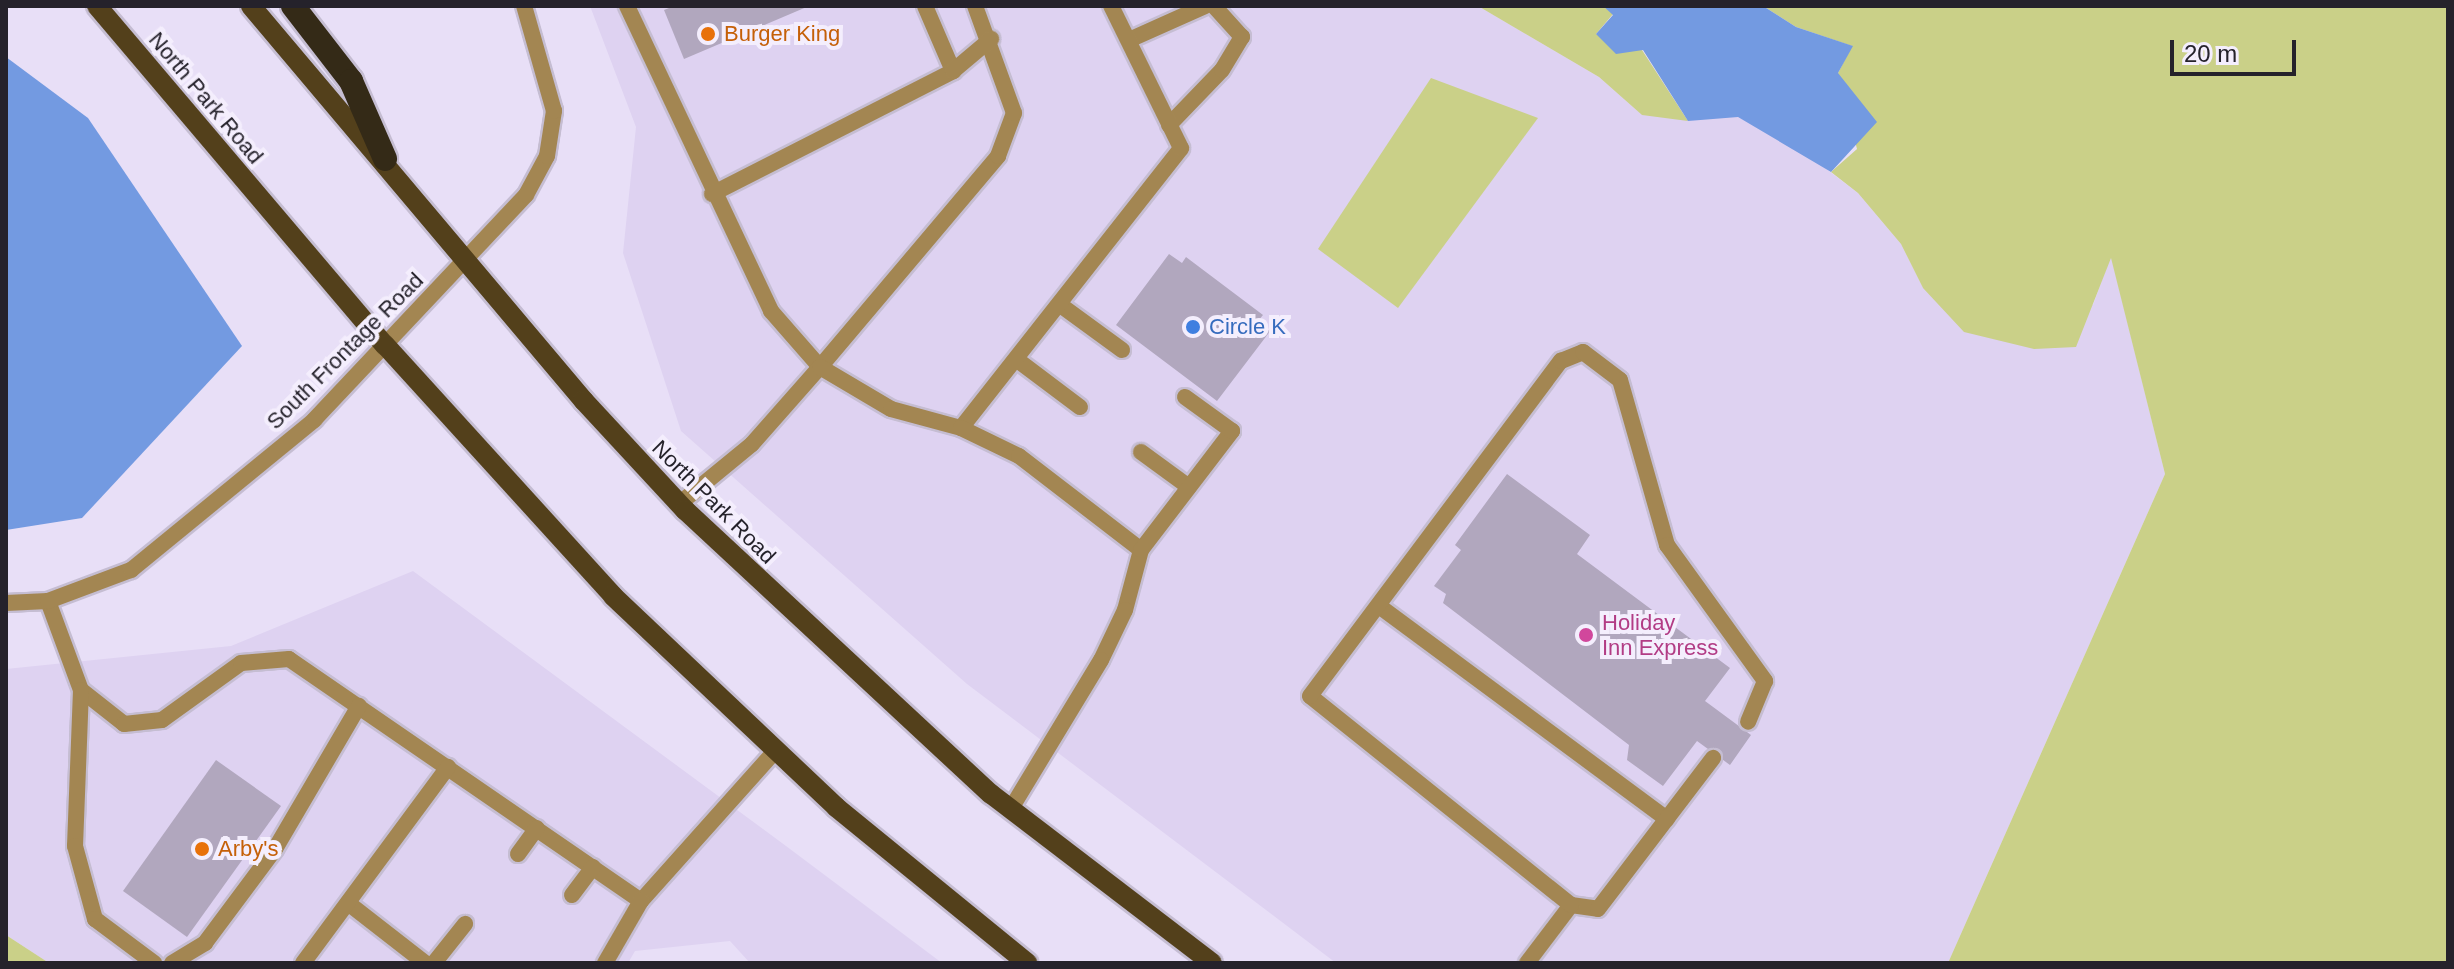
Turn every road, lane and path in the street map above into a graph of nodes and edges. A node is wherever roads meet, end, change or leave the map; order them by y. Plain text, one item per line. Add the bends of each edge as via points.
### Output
1 (97, 6) edge
2 (251, 6) edge
3 (293, 6) edge
4 (524, 6) edge
5 (925, 6) edge
6 (975, 6) edge
7 (986, 6) edge
8 (1111, 6) edge
9 (1205, 6) edge
10 (1214, 6) edge
11 (633, 8) edge
12 (991, 39) junction
13 (1129, 40) junction
14 (953, 71) junction
15 (1169, 125) junction
16 (385, 159) junction
17 (712, 194) junction
18 (467, 260) junction
19 (1059, 304) junction
20 (385, 345) junction
21 (1122, 350) dead end
22 (1016, 359) junction
23 (820, 367) junction
24 (1185, 397) dead end
25 (1080, 407) dead end
26 (961, 428) junction
27 (1141, 452) dead end
28 (1189, 487) junction
29 (679, 504) junction
30 (1141, 550) junction
31 (48, 601) junction
32 (6, 603) edge
33 (1379, 606) junction
34 (81, 690) junction
35 (359, 706) junction
36 (1748, 722) dead end
37 (774, 752) junction
38 (1713, 758) dead end
39 (448, 767) junction
40 (1010, 810) junction
41 (1667, 819) junction
42 (537, 828) junction
43 (518, 854) dead end
44 (593, 867) junction
45 (572, 895) dead end
46 (641, 901) junction
47 (348, 903) junction
48 (1571, 905) junction
49 (465, 924) dead end
50 (154, 963) edge
51 (172, 963) edge
52 (303, 963) edge
53 (425, 963) edge
54 (434, 963) edge
55 (605, 963) edge
56 (1027, 963) edge
57 (1212, 963) edge
58 (1527, 963) edge

1 - 20 main road, North Park Road
2 - 16 main road, North Park Road
3 - 16 highway via 351,81
4 - 18 street, South Frontage Road via 554,111 547,156 526,195
5 - 14 street
6 - 12 street
7 - 12 street
8 - 13 street
9 - 13 street
10 - 15 street via 1242,37 1222,70
11 - 17 street
12 - 14 street
12 - 23 street via 1014,113 998,156
13 - 15 street
14 - 17 street
15 - 19 street via 1181,148
16 - 18 main road, North Park Road
17 - 23 street via 771,311
18 - 20 street, South Frontage Road
18 - 29 main road, North Park Road
19 - 21 street
19 - 22 street
20 - 31 street, South Frontage Road via 314,420 131,570
20 - 37 main road, North Park Road via 613,596
22 - 25 street
22 - 26 street
23 - 26 street via 891,409
23 - 29 street via 752,444
24 - 28 street via 1232,431
26 - 30 street via 1055,480
27 - 28 street
28 - 30 street
29 - 40 main road, North Park Road
30 - 40 street via 1125,610 1101,660
31 - 32 street, South Frontage Road
31 - 34 street
33 - 36 street via 1561,361 1583,352 1620,380 1667,545 1765,681
33 - 41 street
33 - 48 street via 1310,696
34 - 35 street via 124,724 162,720 241,663 289,659
34 - 50 street via 75,846 95,919
35 - 39 street
35 - 51 street via 275,849 205,943
37 - 46 street
37 - 56 main road, North Park Road
38 - 41 street
39 - 42 street
39 - 47 street
40 - 57 main road, North Park Road
41 - 48 street via 1598,909
42 - 43 street
42 - 44 street
44 - 45 street
44 - 46 street
46 - 55 street
47 - 52 street
47 - 53 street
48 - 58 street
49 - 54 street

